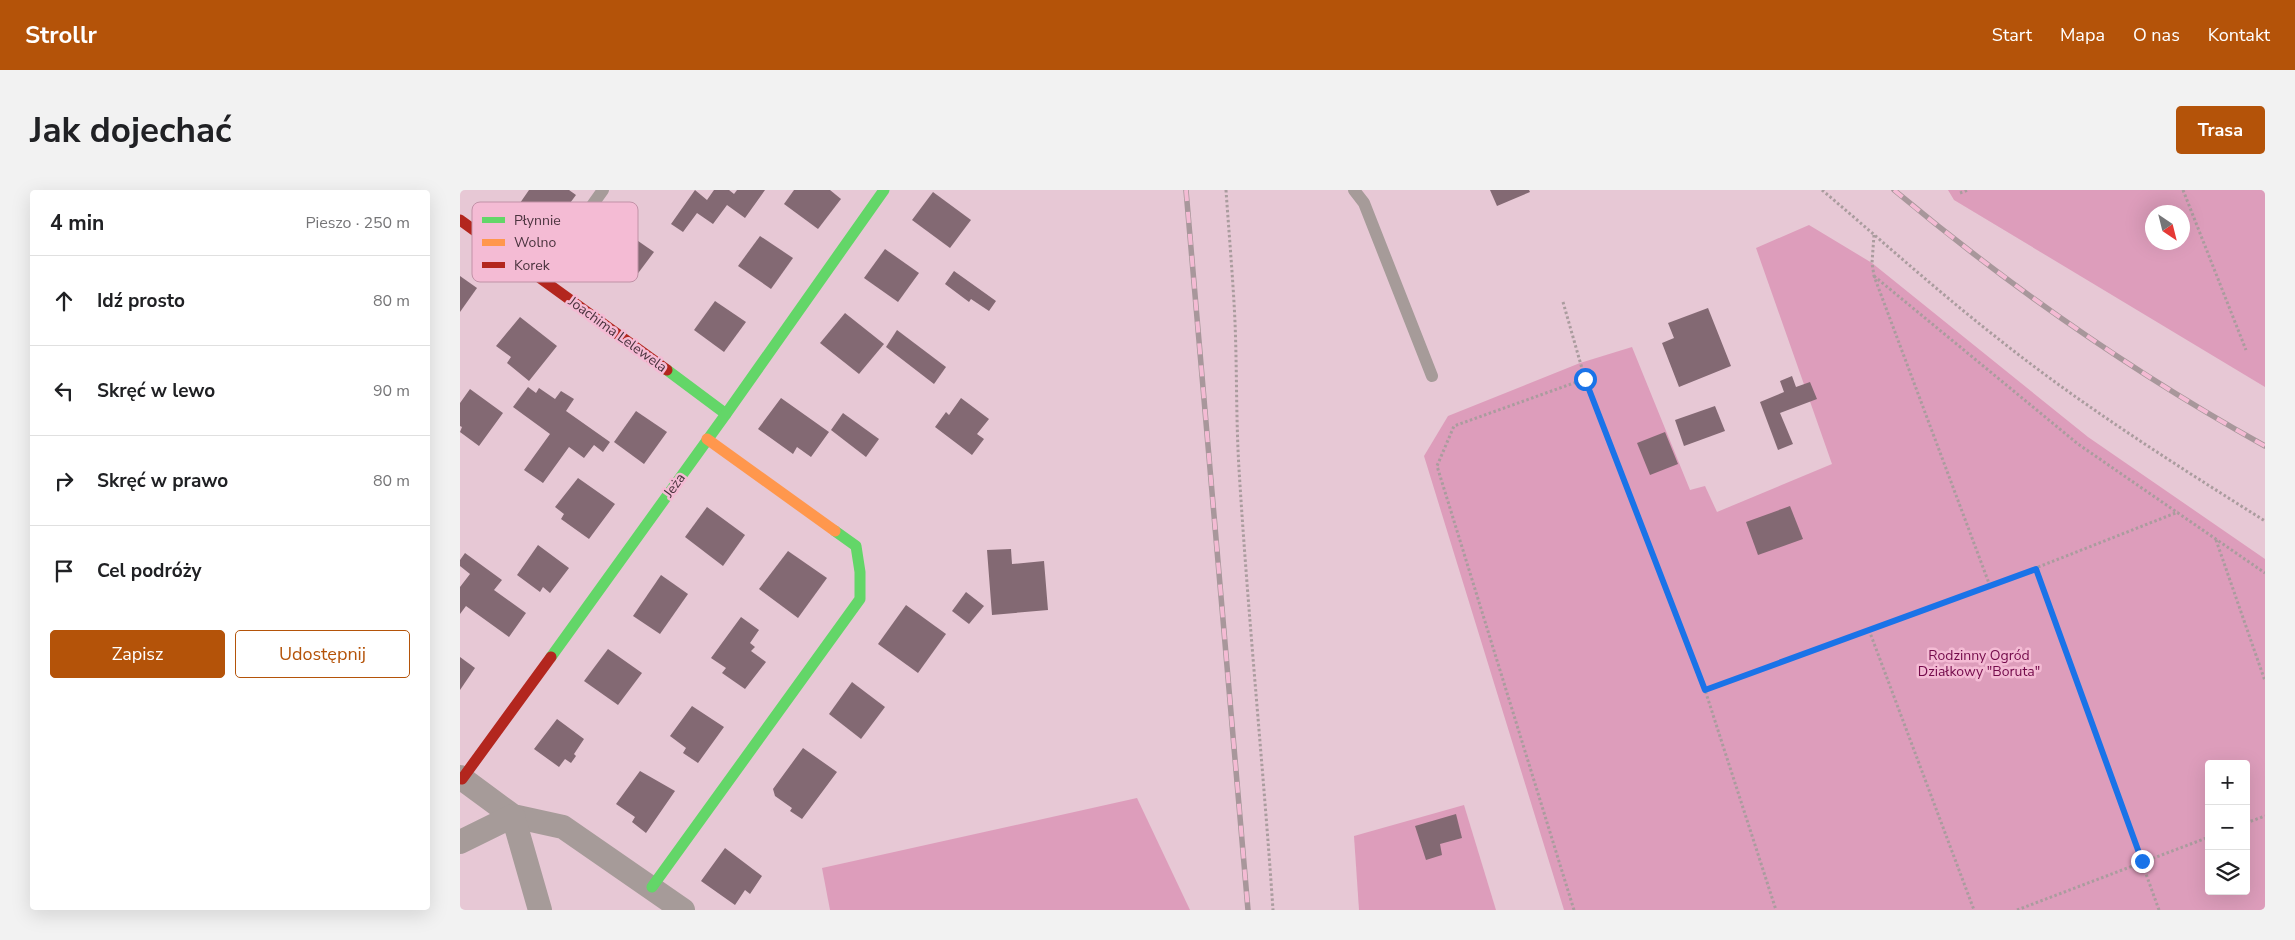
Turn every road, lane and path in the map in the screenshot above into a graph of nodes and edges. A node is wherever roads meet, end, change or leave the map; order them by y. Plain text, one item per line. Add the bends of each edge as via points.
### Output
1 (603, 190) edge
2 (884, 190) edge
3 (1226, 190) edge
4 (1354, 190) edge
5 (1822, 190) edge
6 (1968, 190) edge
7 (2183, 190) edge
8 (1960, 193) dead end
9 (595, 202) edge
10 (460, 220) edge
11 (472, 228) edge
12 (1874, 234) junction
13 (1874, 276) junction
14 (549, 282) edge
15 (1563, 302) dead end
16 (2246, 350) dead end
17 (1432, 376) dead end
18 (1585, 379) junction
19 (726, 414) junction
20 (707, 439) junction
21 (2178, 512) junction
22 (2265, 521) edge
23 (2216, 540) junction
24 (2036, 569) junction
25 (2265, 573) edge
26 (1990, 586) junction
27 (1869, 630) junction
28 (2265, 681) edge
29 (1705, 690) junction
30 (461, 778) edge
31 (513, 816) junction
32 (2265, 816) edge
33 (2250, 822) edge
34 (2205, 838) edge
35 (460, 842) edge
36 (2142, 861) junction
37 (652, 887) junction
38 (540, 910) edge
39 (683, 910) edge
40 (1273, 910) edge
41 (1574, 910) edge
42 (1776, 910) edge
43 (1974, 910) edge
44 (2017, 910) edge
45 (2159, 910) edge

1 - 9 lane
2 - 19 street, Jeża
3 - 40 path via 1242,515
4 - 17 lane via 1364,203
5 - 12 path
6 - 8 path
7 - 16 path
10 - 11 street, Joachima Lelewela
12 - 13 path
12 - 22 path via 2033,366 2123,430
13 - 21 path via 2078,444
13 - 26 path
14 - 19 street, Joachima Lelewela
15 - 18 path
18 - 29 path
18 - 41 path via 1454,426 1437,466
19 - 20 street, Jeża
20 - 30 street, Jeża
20 - 37 street via 856,546 860,599
21 - 23 path
21 - 24 path
23 - 25 path
23 - 28 path
24 - 26 path
24 - 36 path
26 - 27 path
27 - 29 path
27 - 43 path
29 - 42 path
30 - 31 street
31 - 35 street
31 - 37 street via 563,827
31 - 38 street
32 - 33 path
34 - 36 path
36 - 44 path
36 - 45 path
37 - 39 street

